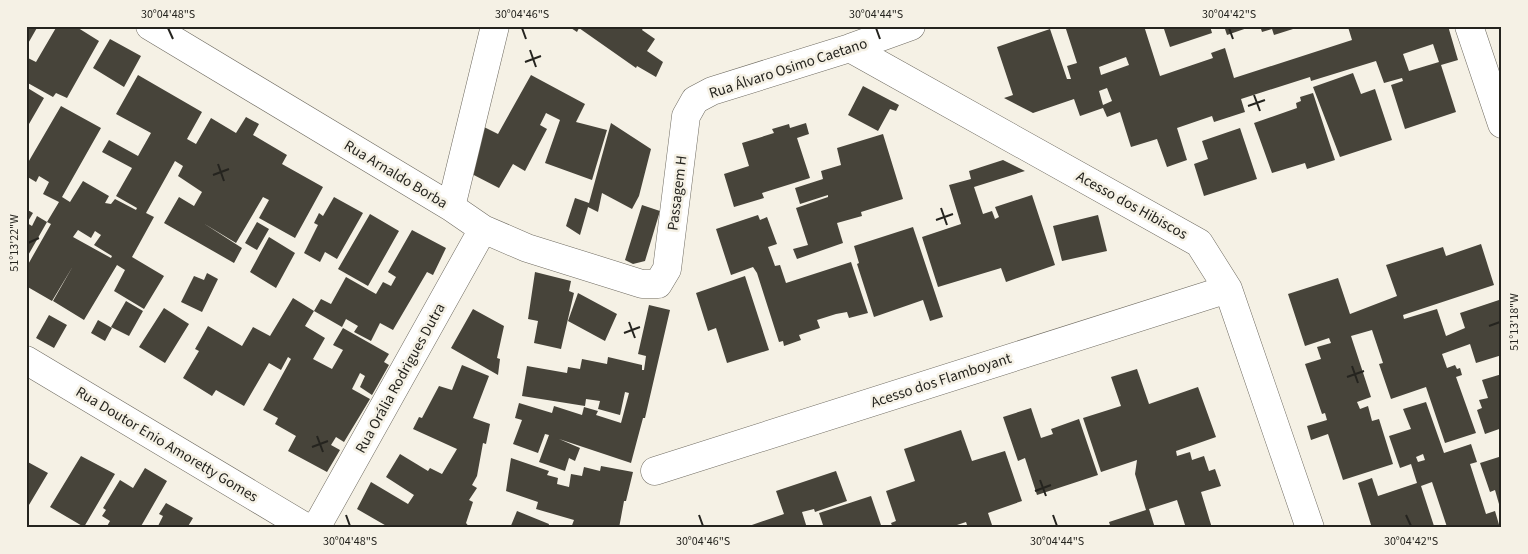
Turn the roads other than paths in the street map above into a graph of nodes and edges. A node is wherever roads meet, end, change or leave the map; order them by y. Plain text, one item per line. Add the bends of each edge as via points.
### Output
1 (495, 26) edge
2 (910, 26) edge
3 (1469, 26) edge
4 (160, 29) edge
5 (850, 48) junction
6 (695, 100) joint
7 (1502, 124) edge
8 (451, 207) junction
9 (483, 229) junction
10 (658, 284) joint
11 (1228, 289) junction
12 (26, 360) edge
13 (655, 471) dead end
14 (307, 528) edge
15 (316, 528) edge
16 (1310, 528) edge

1 - 8 street
2 - 5 street, Rua Álvaro Osimo Caetano
3 - 7 street
4 - 8 street, Rua Arnaldo Borba
5 - 6 street, Rua Álvaro Osimo Caetano via 712,91
5 - 11 street, Acesso dos Hibiscos via 1199,242
6 - 10 street, Passagem H via 686,116 668,269
8 - 9 street, Rua Arnaldo Borba
9 - 10 street, Rua Arnaldo Borba via 536,251 642,284
9 - 15 street, Rua Orália Rodrigues Dutra
11 - 13 street, Acesso dos Flamboyant
11 - 16 street, Acesso dos Hibiscos
12 - 14 street, Rua Doutor Enio Amoretty Gomes

